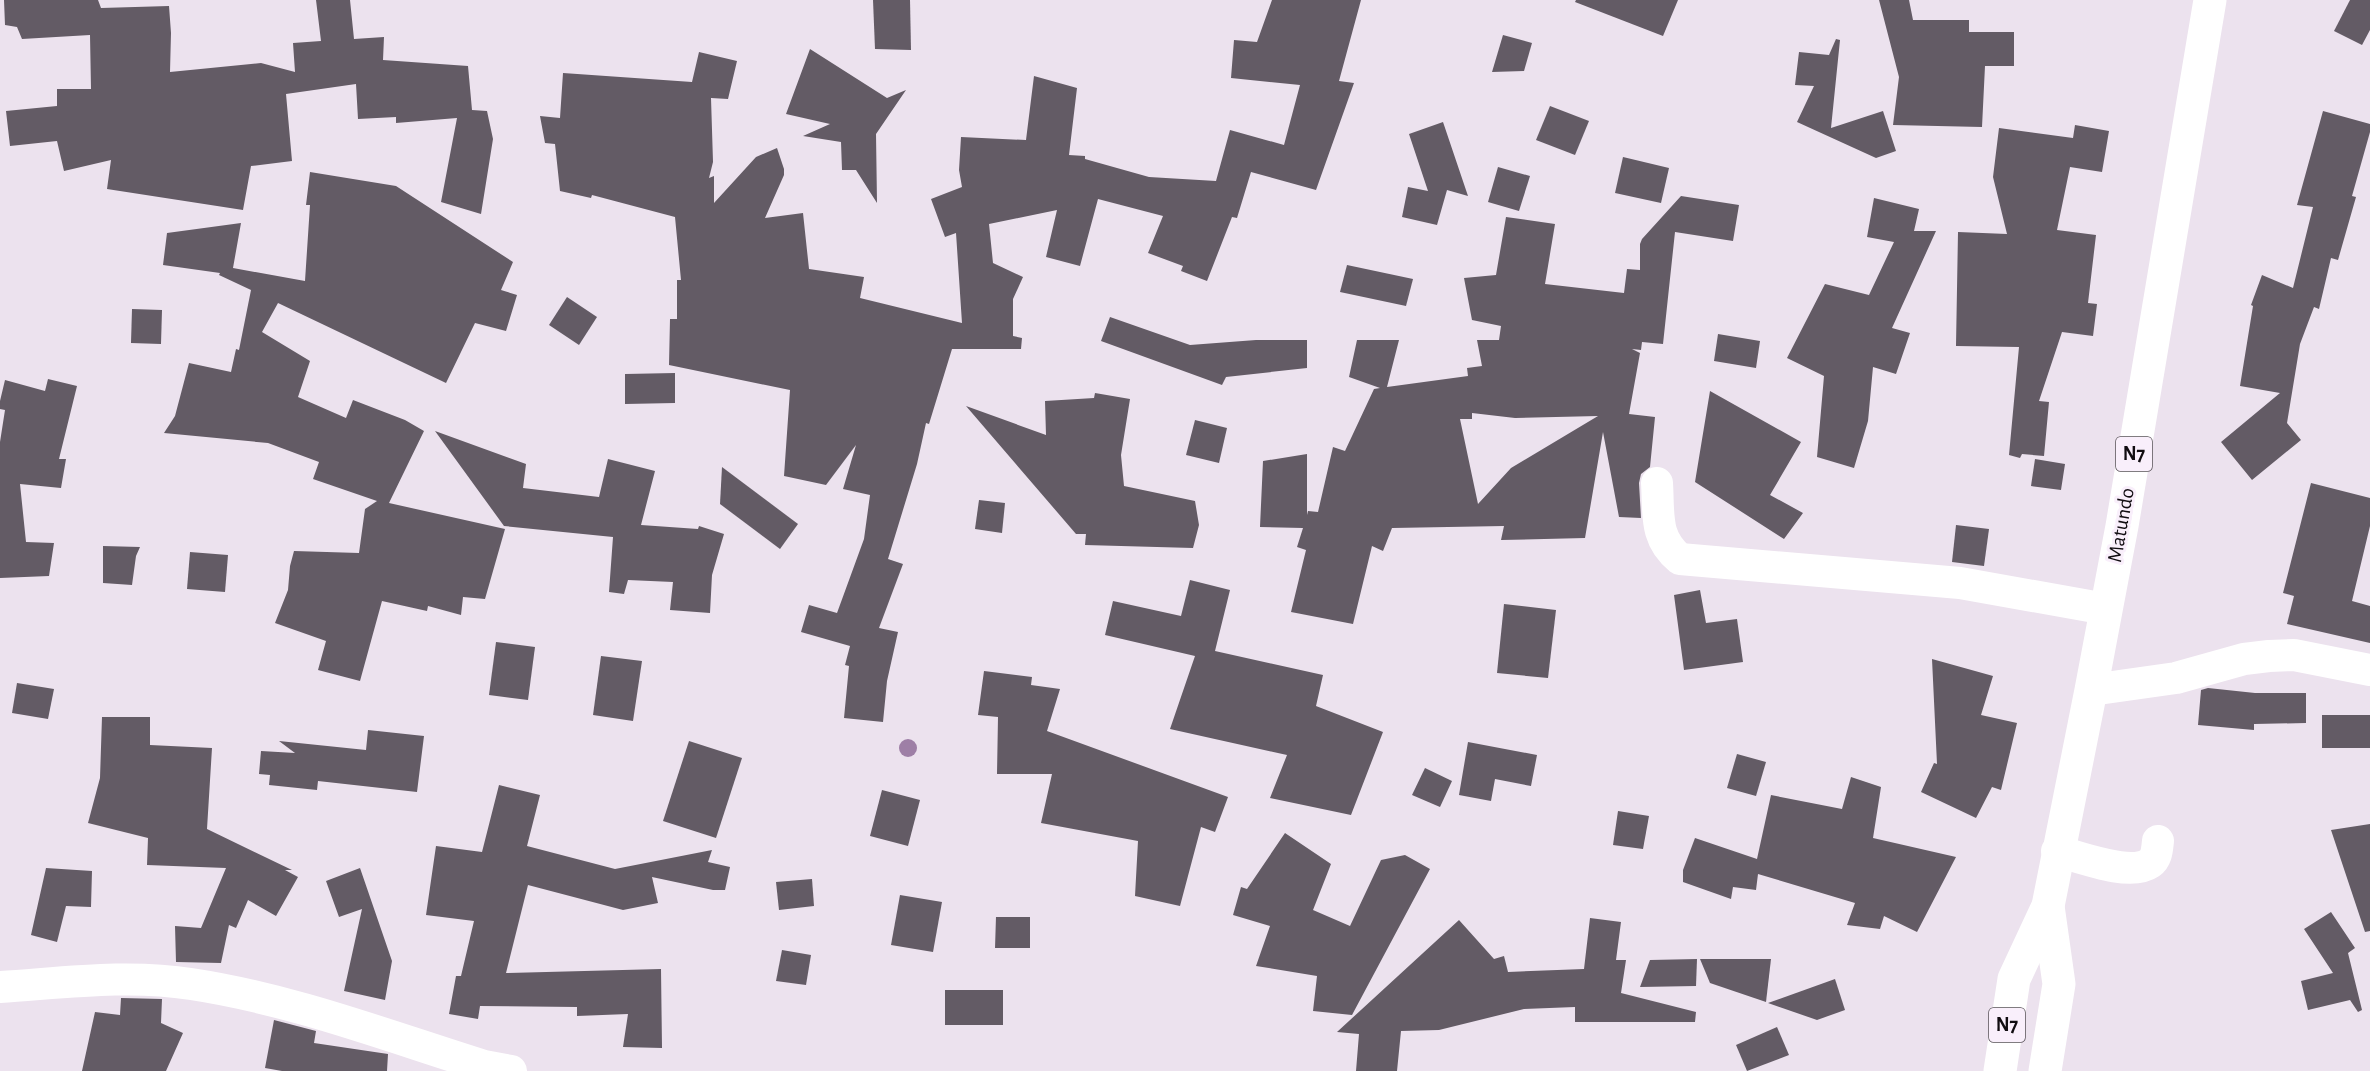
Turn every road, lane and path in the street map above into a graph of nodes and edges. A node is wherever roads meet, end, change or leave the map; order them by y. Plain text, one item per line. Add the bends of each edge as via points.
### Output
1 (2210, 0) edge
2 (1657, 483) dead end
3 (2106, 609) junction
4 (2370, 670) edge
5 (2091, 690) junction
6 (2158, 842) dead end
7 (2057, 851) junction
8 (2048, 906) junction
9 (0, 987) edge
10 (511, 1071) edge
11 (2000, 1071) edge
12 (2045, 1071) edge

1 - 3 main road, Matundo / N7
2 - 3 street via 1662,539 1680,559 1960,583
3 - 5 main road, Matundo / N7
4 - 5 street via 2294,655 2269,656 2176,678
5 - 7 main road, Matundo / N7
6 - 7 street via 2151,862 2127,869
7 - 8 main road, Matundo / N7
8 - 11 main road, N7 via 2014,980
8 - 12 main road, N7 via 2059,984
9 - 10 street via 111,980 189,984 278,1002

